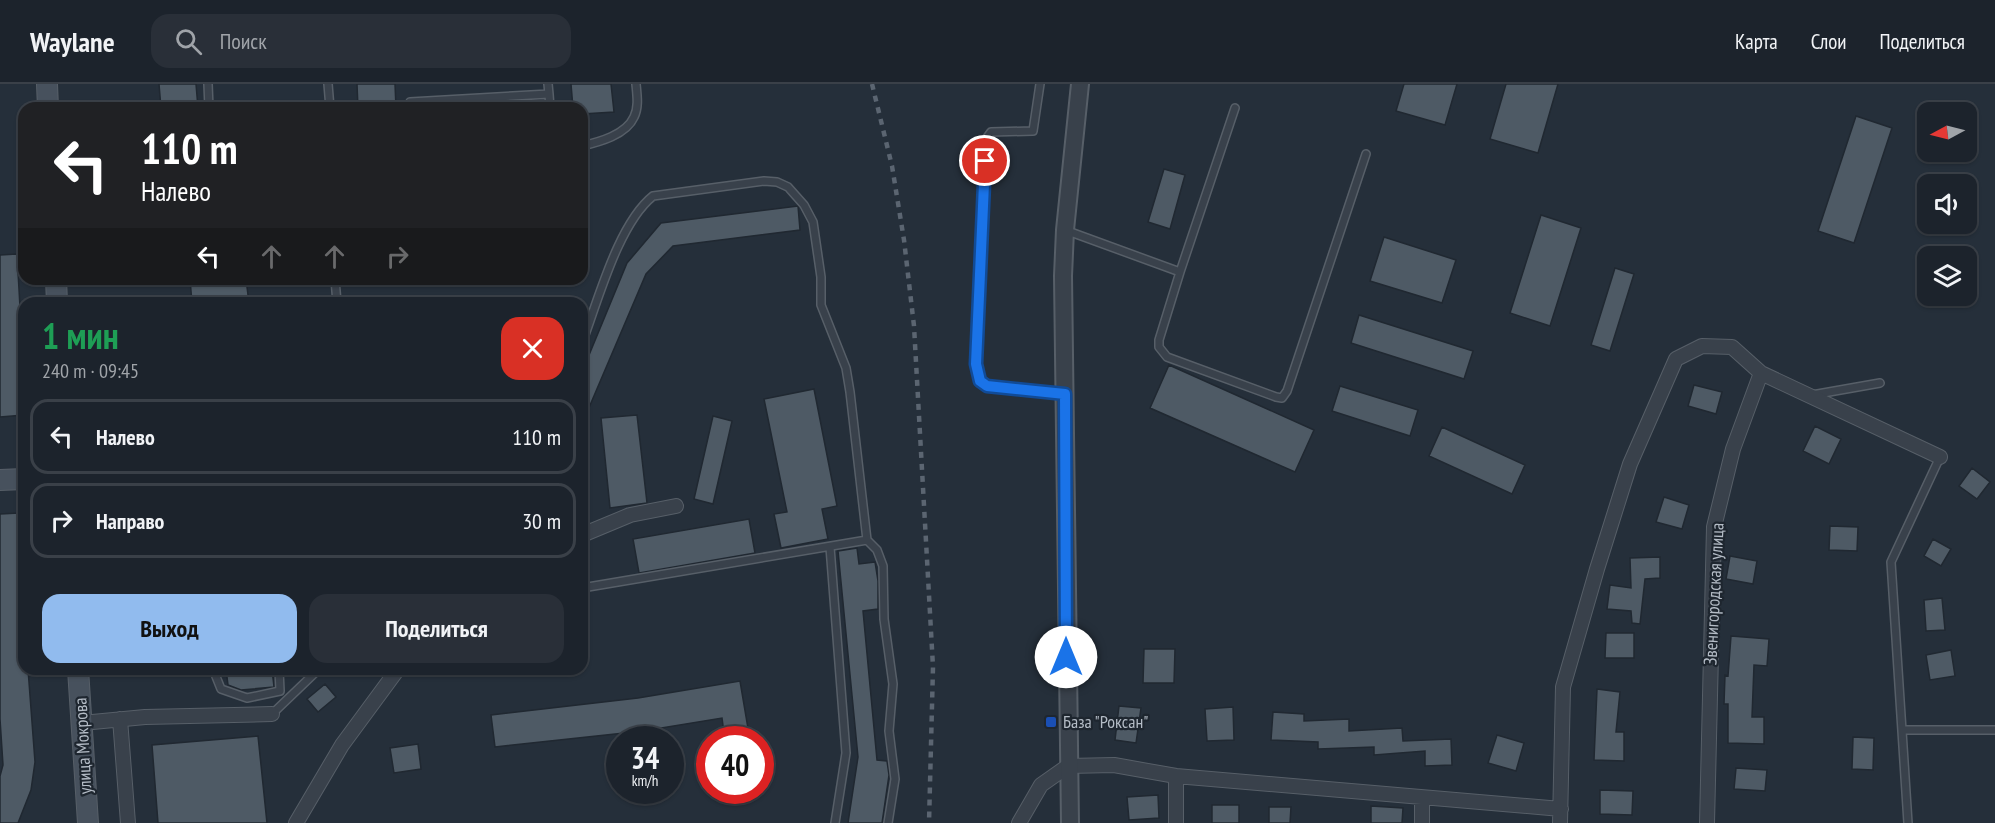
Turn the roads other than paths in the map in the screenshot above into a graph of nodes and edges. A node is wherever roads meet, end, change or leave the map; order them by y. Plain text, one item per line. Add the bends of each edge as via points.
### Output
1 (47, 84) edge
2 (208, 84) edge
3 (328, 84) edge
4 (548, 84) edge
5 (636, 84) edge
6 (1040, 84) edge
7 (1080, 84) edge
8 (549, 94) junction
9 (48, 102) edge
10 (209, 102) edge
11 (330, 102) edge
12 (410, 102) dead end
13 (550, 102) edge
14 (1235, 108) dead end
15 (588, 145) edge
16 (1366, 154) dead end
17 (1065, 230) junction
18 (1180, 272) junction
19 (588, 327) edge
20 (1761, 373) junction
21 (1880, 383) dead end
22 (1065, 394) junction
23 (1809, 395) junction
24 (1940, 457) joint
25 (18, 478) edge
26 (0, 480) edge
27 (676, 506) dead end
28 (588, 532) edge
29 (867, 540) junction
30 (830, 547) junction
31 (588, 587) edge
32 (78, 675) edge
33 (215, 675) edge
34 (279, 675) edge
35 (313, 675) edge
36 (394, 675) edge
37 (272, 714) joint
38 (120, 719) junction
39 (82, 723) junction
40 (1902, 730) junction
41 (1995, 731) edge
42 (1068, 766) junction
43 (1176, 776) junction
44 (1422, 798) junction
45 (1561, 816) edge
46 (88, 823) edge
47 (128, 823) edge
48 (296, 823) edge
49 (835, 823) edge
50 (888, 823) edge
51 (1019, 823) edge
52 (1070, 823) edge
53 (1176, 823) edge
54 (1422, 823) edge
55 (1707, 823) edge
56 (1908, 823) edge

1 - 9 main road
2 - 10 lane
3 - 11 lane
4 - 8 lane
5 - 15 lane via 634,118 621,131
6 - 22 lane via 1033,131 991,132 986,139 976,364 980,381 987,386
7 - 17 street
8 - 12 lane
8 - 13 lane
14 - 18 lane
16 - 18 lane via 1282,398 1167,357 1159,340
17 - 18 lane
17 - 22 street
19 - 29 lane via 620,240 641,206 653,196 764,181 788,187 813,222 821,305 846,368
20 - 23 street
20 - 45 street via 1732,347 1702,346 1676,358 1630,464 1563,687
20 - 55 street, Звенигородская улица via 1733,448 1714,527
21 - 23 lane
22 - 42 street
23 - 24 street
24 - 40 lane via 1892,562
25 - 26 main road
27 - 28 street via 630,515
29 - 30 lane
29 - 50 lane via 878,550 883,566 884,619 893,684 889,731 895,779
30 - 31 lane
30 - 49 lane via 846,753
32 - 39 main road, улица Мокрова
33 - 34 lane via 221,689 247,698 280,691
35 - 37 lane
36 - 48 street via 342,746
37 - 38 street
38 - 39 street
38 - 47 street
39 - 46 main road, улица Мокрова
40 - 41 lane
40 - 56 lane
42 - 43 street via 1114,765
42 - 51 street via 1041,785
42 - 52 street
43 - 44 street
43 - 53 street
44 - 45 street
44 - 54 street

